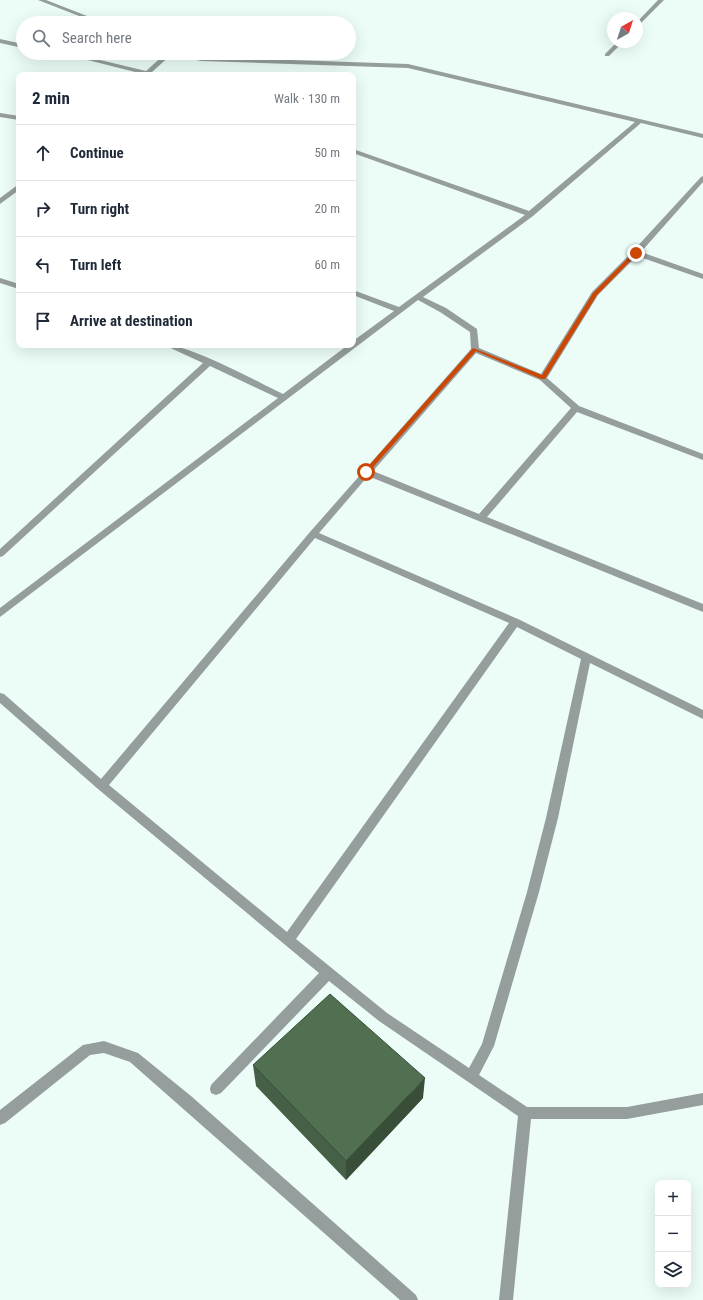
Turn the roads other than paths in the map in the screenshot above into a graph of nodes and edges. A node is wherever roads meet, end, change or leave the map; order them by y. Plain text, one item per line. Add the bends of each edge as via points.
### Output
1 (41, 0) edge
2 (661, 0) edge
3 (83, 16) edge
4 (643, 19) edge
5 (0, 41) edge
6 (16, 44) edge
7 (614, 48) edge
8 (607, 55) dead end
9 (90, 60) edge
10 (162, 60) edge
11 (207, 60) edge
12 (138, 72) edge
13 (148, 72) edge
14 (0, 115) edge
15 (16, 118) edge
16 (640, 121) junction
17 (703, 136) edge
18 (356, 152) edge
19 (703, 178) edge
20 (16, 189) edge
21 (0, 202) edge
22 (530, 214) junction
23 (636, 253) junction
24 (703, 277) edge
25 (0, 280) edge
26 (16, 286) edge
27 (356, 293) edge
28 (418, 297) junction
29 (399, 310) junction
30 (356, 343) edge
31 (175, 348) edge
32 (349, 348) edge
33 (475, 349) junction
34 (209, 362) junction
35 (543, 378) junction
36 (282, 397) junction
37 (576, 408) junction
38 (703, 457) edge
39 (366, 472) junction
40 (482, 518) junction
41 (313, 534) junction
42 (0, 554) edge
43 (703, 608) edge
44 (0, 613) edge
45 (515, 622) junction
46 (586, 657) junction
47 (0, 697) edge
48 (703, 715) edge
49 (102, 786) junction
50 (288, 942) junction
51 (328, 973) junction
52 (472, 1077) junction
53 (216, 1089) dead end
54 (703, 1099) edge
55 (525, 1113) junction
56 (0, 1118) edge
57 (412, 1300) edge
58 (506, 1300) edge

1 - 3 street
2 - 4 street
5 - 6 street
7 - 8 street
9 - 12 street
10 - 13 street
11 - 16 street via 408,66
14 - 15 street
16 - 17 street
16 - 22 street
18 - 22 street
19 - 23 street
20 - 21 street
22 - 28 street
23 - 24 street
23 - 35 street via 595,294
25 - 26 street
27 - 29 street
28 - 29 street
28 - 33 street via 474,331
29 - 30 street
31 - 34 street
32 - 36 street
33 - 35 street
33 - 39 street
34 - 36 street
34 - 42 street
35 - 37 street
36 - 44 street
37 - 38 street
37 - 40 street
39 - 40 street
39 - 41 street
40 - 43 street
41 - 45 street
41 - 49 street
45 - 46 street
45 - 50 street
46 - 48 street
46 - 52 street via 552,818 533,892 488,1046
47 - 49 street
49 - 50 street
50 - 51 street
51 - 52 street via 383,1017
51 - 53 street
52 - 55 street
54 - 55 street via 627,1113
55 - 58 street
56 - 57 street via 87,1049 104,1046 134,1057

